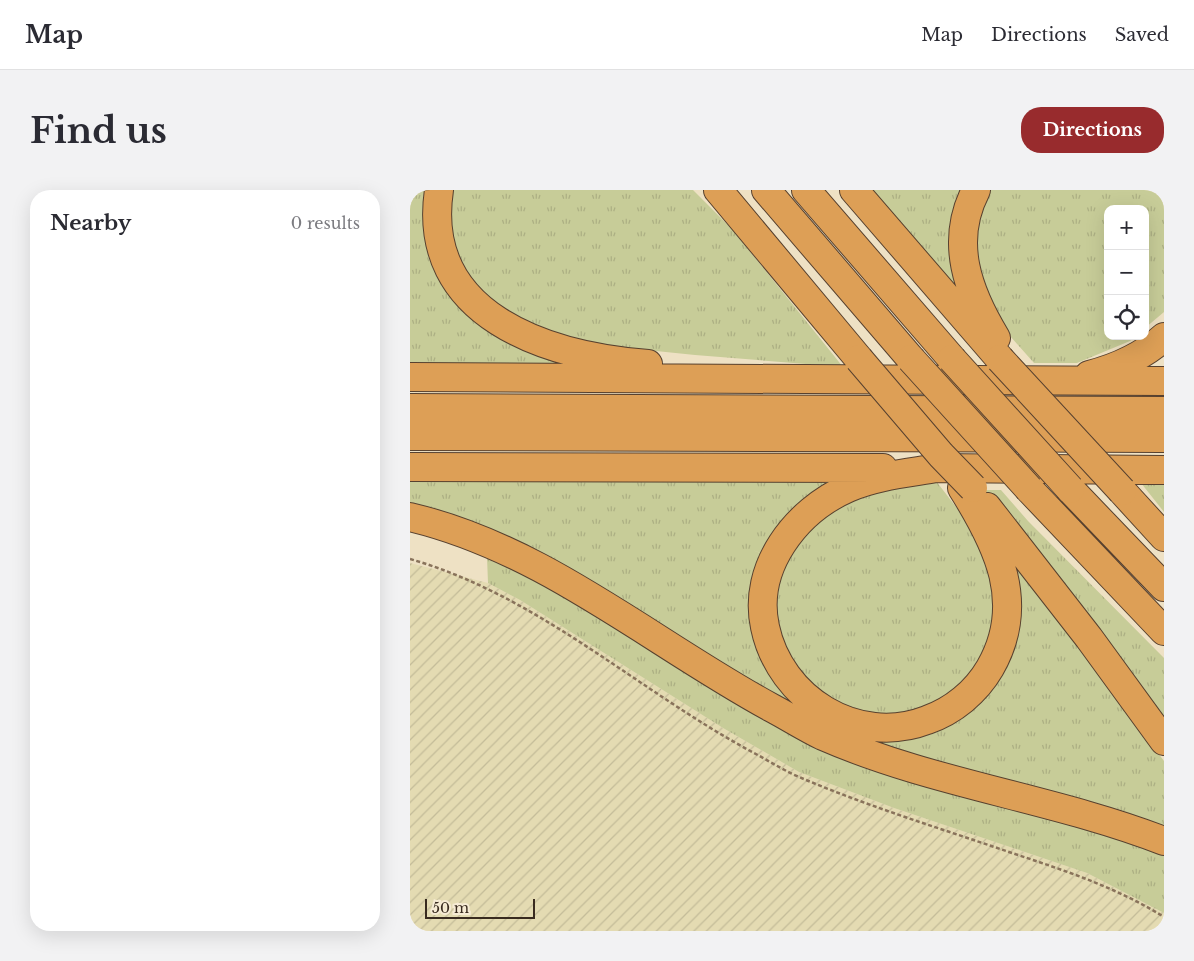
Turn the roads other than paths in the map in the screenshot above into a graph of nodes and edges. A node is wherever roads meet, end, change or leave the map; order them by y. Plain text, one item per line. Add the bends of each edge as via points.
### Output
1 (439, 190) edge
2 (766, 190) edge
3 (806, 190) edge
4 (854, 190) edge
5 (976, 190) edge
6 (720, 194) edge
7 (1164, 337) edge
8 (1006, 359) junction
9 (410, 377) edge
10 (750, 379) junction
11 (1058, 381) junction
12 (1164, 381) edge
13 (410, 408) edge
14 (1164, 411) edge
15 (410, 436) edge
16 (1164, 438) edge
17 (939, 462) junction
18 (410, 467) edge
19 (1164, 470) edge
20 (968, 488) junction
21 (410, 517) edge
22 (1164, 537) edge
23 (1164, 587) edge
24 (1164, 631) edge
25 (1164, 741) edge
26 (1164, 841) edge

1 - 10 highway via 436,224 444,260 452,276 475,304 504,324 530,338 582,354 644,364 724,370
2 - 24 highway, bridge via 911,359
3 - 23 highway, bridge via 952,359
4 - 8 highway
5 - 8 highway via 964,232 965,268 987,323
6 - 17 highway, bridge via 859,359
7 - 11 highway via 1143,353 1109,369
8 - 22 highway, bridge
9 - 10 highway
10 - 11 highway
11 - 12 highway
13 - 14 highway
15 - 16 highway
17 - 18 highway
17 - 19 highway
17 - 20 highway, bridge
17 - 20 highway via 849,487 806,514 780,545 765,584 765,626 779,664 794,685 816,705 841,720 858,725 876,728 915,725 955,706 985,678 1005,635 1007,589 1000,562
20 - 25 highway via 1089,638
21 - 26 highway via 492,544 542,567 732,686 822,735 906,766 1125,826

